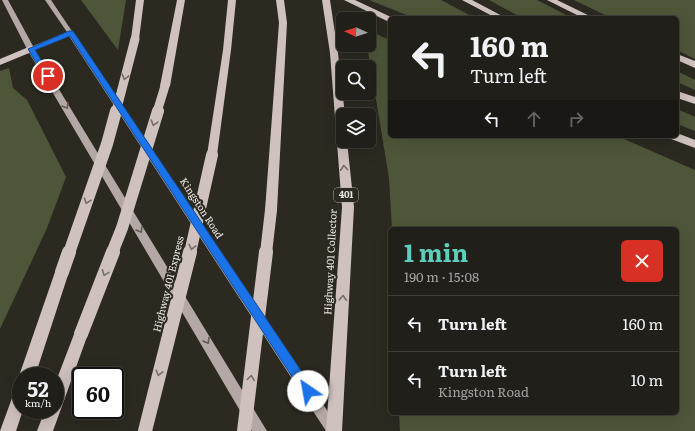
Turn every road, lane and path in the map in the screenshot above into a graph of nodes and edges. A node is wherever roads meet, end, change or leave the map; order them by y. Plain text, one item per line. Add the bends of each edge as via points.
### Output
1 (5, 0) edge
2 (48, 0) edge
3 (140, 0) edge
4 (181, 0) edge
5 (232, 0) edge
6 (280, 0) edge
7 (326, 0) edge
8 (348, 0) edge
9 (466, 0) edge
10 (552, 0) edge
11 (498, 16) edge
12 (586, 16) edge
13 (388, 18) edge
14 (71, 33) junction
15 (31, 49) junction
16 (679, 58) edge
17 (0, 62) edge
18 (695, 65) edge
19 (679, 95) edge
20 (695, 101) edge
21 (679, 138) edge
22 (695, 144) edge
23 (30, 367) edge
24 (64, 380) edge
25 (12, 419) edge
26 (50, 419) edge
27 (8, 431) edge
28 (45, 431) edge
29 (145, 431) edge
30 (244, 431) edge
31 (260, 431) edge
32 (334, 431) edge

1 - 15 main road
2 - 14 main road, Kingston Road
3 -> 23 highway, bridge via 135,39 107,144
4 -> 24 highway, bridge via 165,86 122,228
5 -> 29 highway, Highway 401 Express, bridge via 212,155 200,218
30 -> 6 highway, bridge via 271,210 283,24
32 -> 7 highway, Highway 401 Collector / 401 via 348,208 334,53
8 - 13 highway
9 - 11 highway
10 - 12 highway
14 - 15 main road
14 - 32 main road, Kingston Road
15 - 17 highway
15 -> 31 main road
16 - 18 highway
19 - 20 highway
21 - 22 highway
25 - 27 highway
26 - 28 highway

